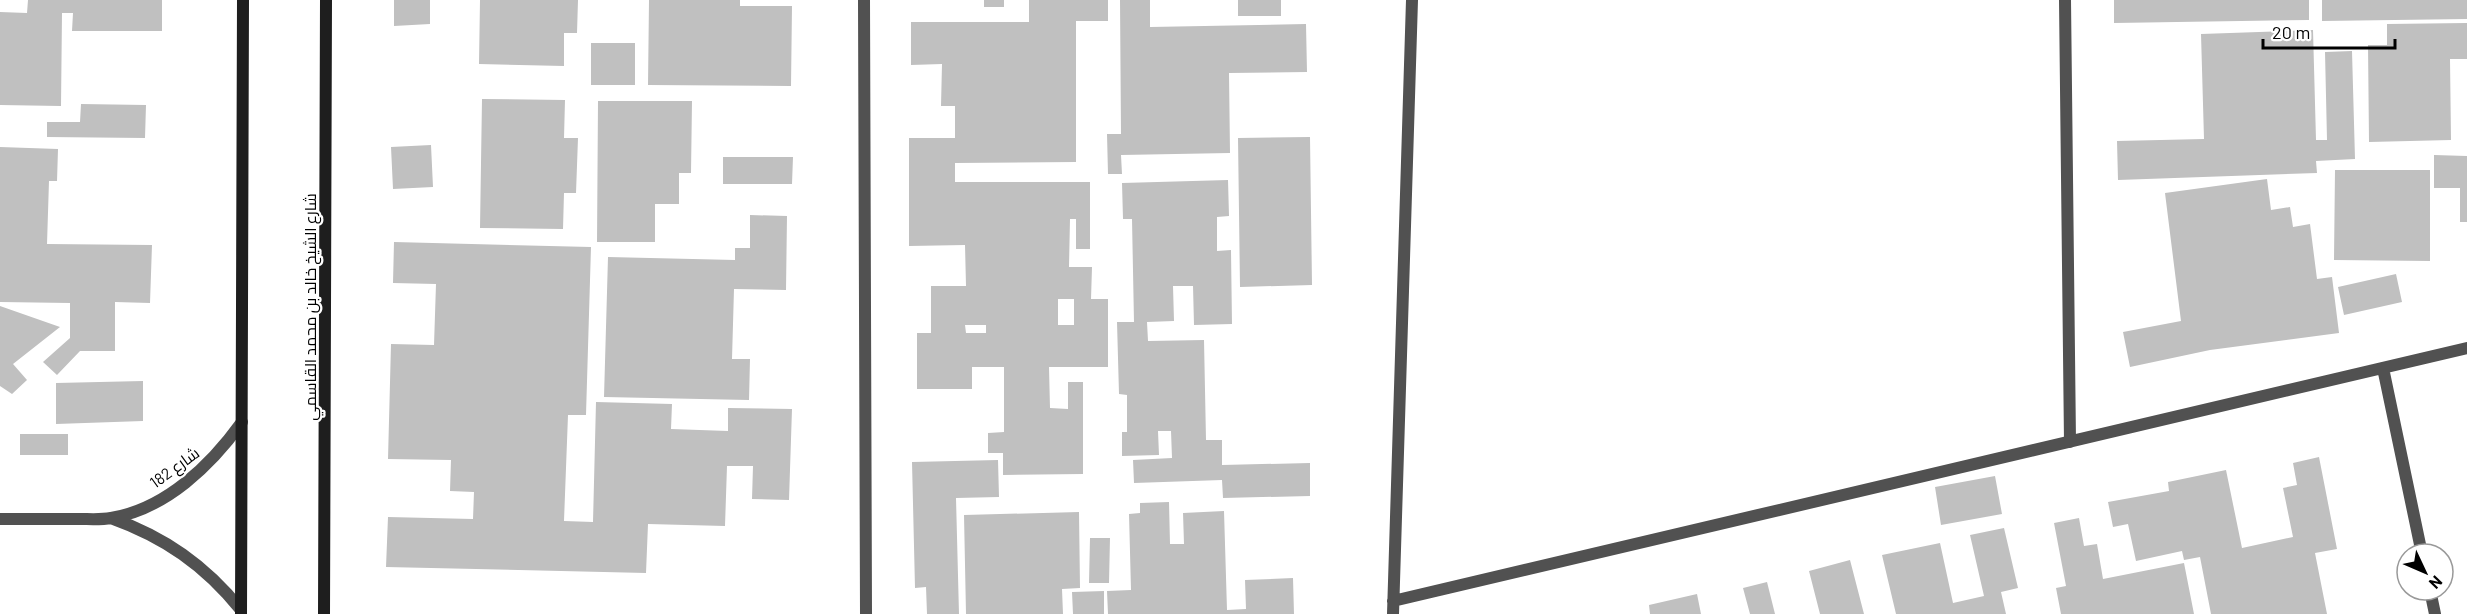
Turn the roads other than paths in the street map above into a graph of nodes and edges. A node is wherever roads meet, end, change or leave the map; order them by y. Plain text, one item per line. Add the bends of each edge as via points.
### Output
1 (243, 0) edge
2 (326, 0) edge
3 (864, 0) edge
4 (1412, 0) edge
5 (2065, 0) edge
6 (2467, 348) edge
7 (2383, 368) junction
8 (242, 422) junction
9 (2070, 442) junction
10 (111, 518) junction
11 (0, 519) edge
12 (2419, 542) edge
13 (1393, 601) junction
14 (241, 612) edge
15 (324, 614) edge
16 (866, 614) edge
17 (1393, 614) edge

1 - 8 main road
2 - 15 main road, شارع الشيخ خالد بن محمد القاسمي
3 - 16 street
4 - 13 street
5 - 9 street
6 - 7 street
7 - 9 street
7 - 12 street
8 - 10 street, شارع 182 via 213,458 185,483 137,510
8 - 14 main road
9 - 13 street
10 - 11 street, شارع 182
10 - 14 street, شارع 182 via 183,553 224,588
13 - 17 street

